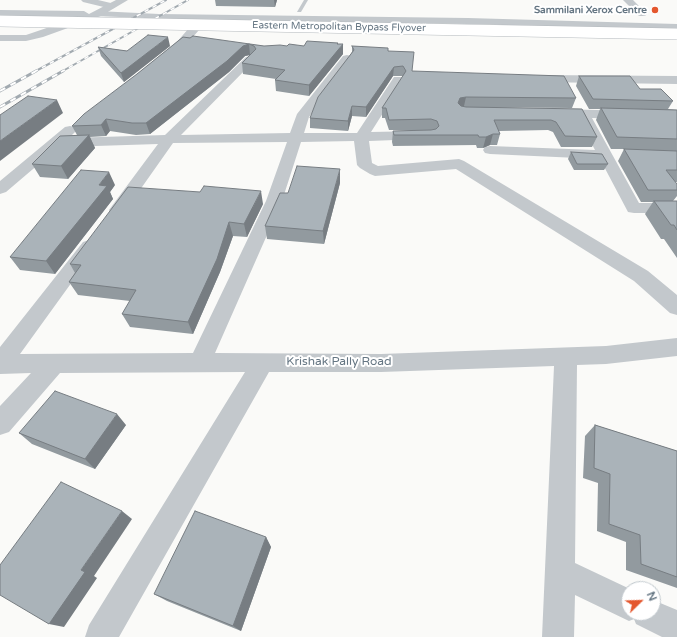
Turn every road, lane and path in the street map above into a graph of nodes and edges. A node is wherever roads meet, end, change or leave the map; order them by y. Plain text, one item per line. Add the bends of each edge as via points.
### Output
1 (86, 0) edge
2 (123, 0) edge
3 (306, 0) edge
4 (628, 0) edge
5 (112, 6) junction
6 (0, 13) edge
7 (97, 14) junction
8 (564, 14) dead end
9 (626, 14) dead end
10 (298, 16) junction
11 (204, 18) junction
12 (0, 21) edge
13 (677, 27) edge
14 (0, 31) edge
15 (677, 34) edge
16 (0, 38) edge
17 (677, 45) edge
18 (347, 58) edge
19 (250, 59) edge
20 (153, 67) edge
21 (527, 79) edge
22 (398, 80) edge
23 (565, 80) junction
24 (677, 80) edge
25 (543, 113) edge
26 (583, 114) junction
27 (677, 116) edge
28 (83, 120) edge
29 (429, 135) edge
30 (296, 137) junction
31 (361, 137) junction
32 (169, 139) junction
33 (53, 144) junction
34 (490, 150) dead end
35 (606, 155) junction
36 (622, 155) dead end
37 (0, 188) edge
38 (677, 208) edge
39 (677, 307) edge
40 (677, 347) edge
41 (566, 357) junction
42 (199, 362) junction
43 (263, 362) junction
44 (54, 363) junction
45 (0, 364) edge
46 (0, 424) edge
47 (560, 572) junction
48 (621, 600) edge
49 (661, 620) edge
50 (677, 627) edge
51 (101, 637) edge
52 (558, 637) edge

1 - 5 street
2 - 5 street
3 - 10 lane
4 - 9 street via 646,14
5 - 7 street
6 - 7 street
7 - 11 street
7 - 16 street via 39,35
8 - 10 street
10 - 11 street
10 - 13 street
11 - 20 street via 180,44
12 - 15 main road, Eastern Metropolitan Bypass Flyover, bridge
14 - 17 main road, Eastern Metropolitan Bypass Flyover
18 - 30 street via 302,117
19 - 32 street
21 - 23 street
22 - 31 street
23 - 24 street
23 - 26 street
25 - 26 street
26 - 27 street
26 - 35 street
28 - 33 street
29 - 31 street
30 - 31 street
30 - 32 street
30 - 42 street via 274,201
31 - 39 street via 365,165 375,171 459,164 641,276
32 - 33 street
32 - 45 street
33 - 37 street
34 - 35 street
35 - 36 street
35 - 38 street via 634,208
40 - 41 street, Krishak Pally Road
41 - 43 street, Krishak Pally Road via 381,363
41 - 47 street
42 - 43 street, Krishak Pally Road
42 - 44 street, Krishak Pally Road
43 - 51 street
44 - 45 street, Krishak Pally Road
44 - 46 street
47 - 48 street
47 - 52 street
49 - 50 street

